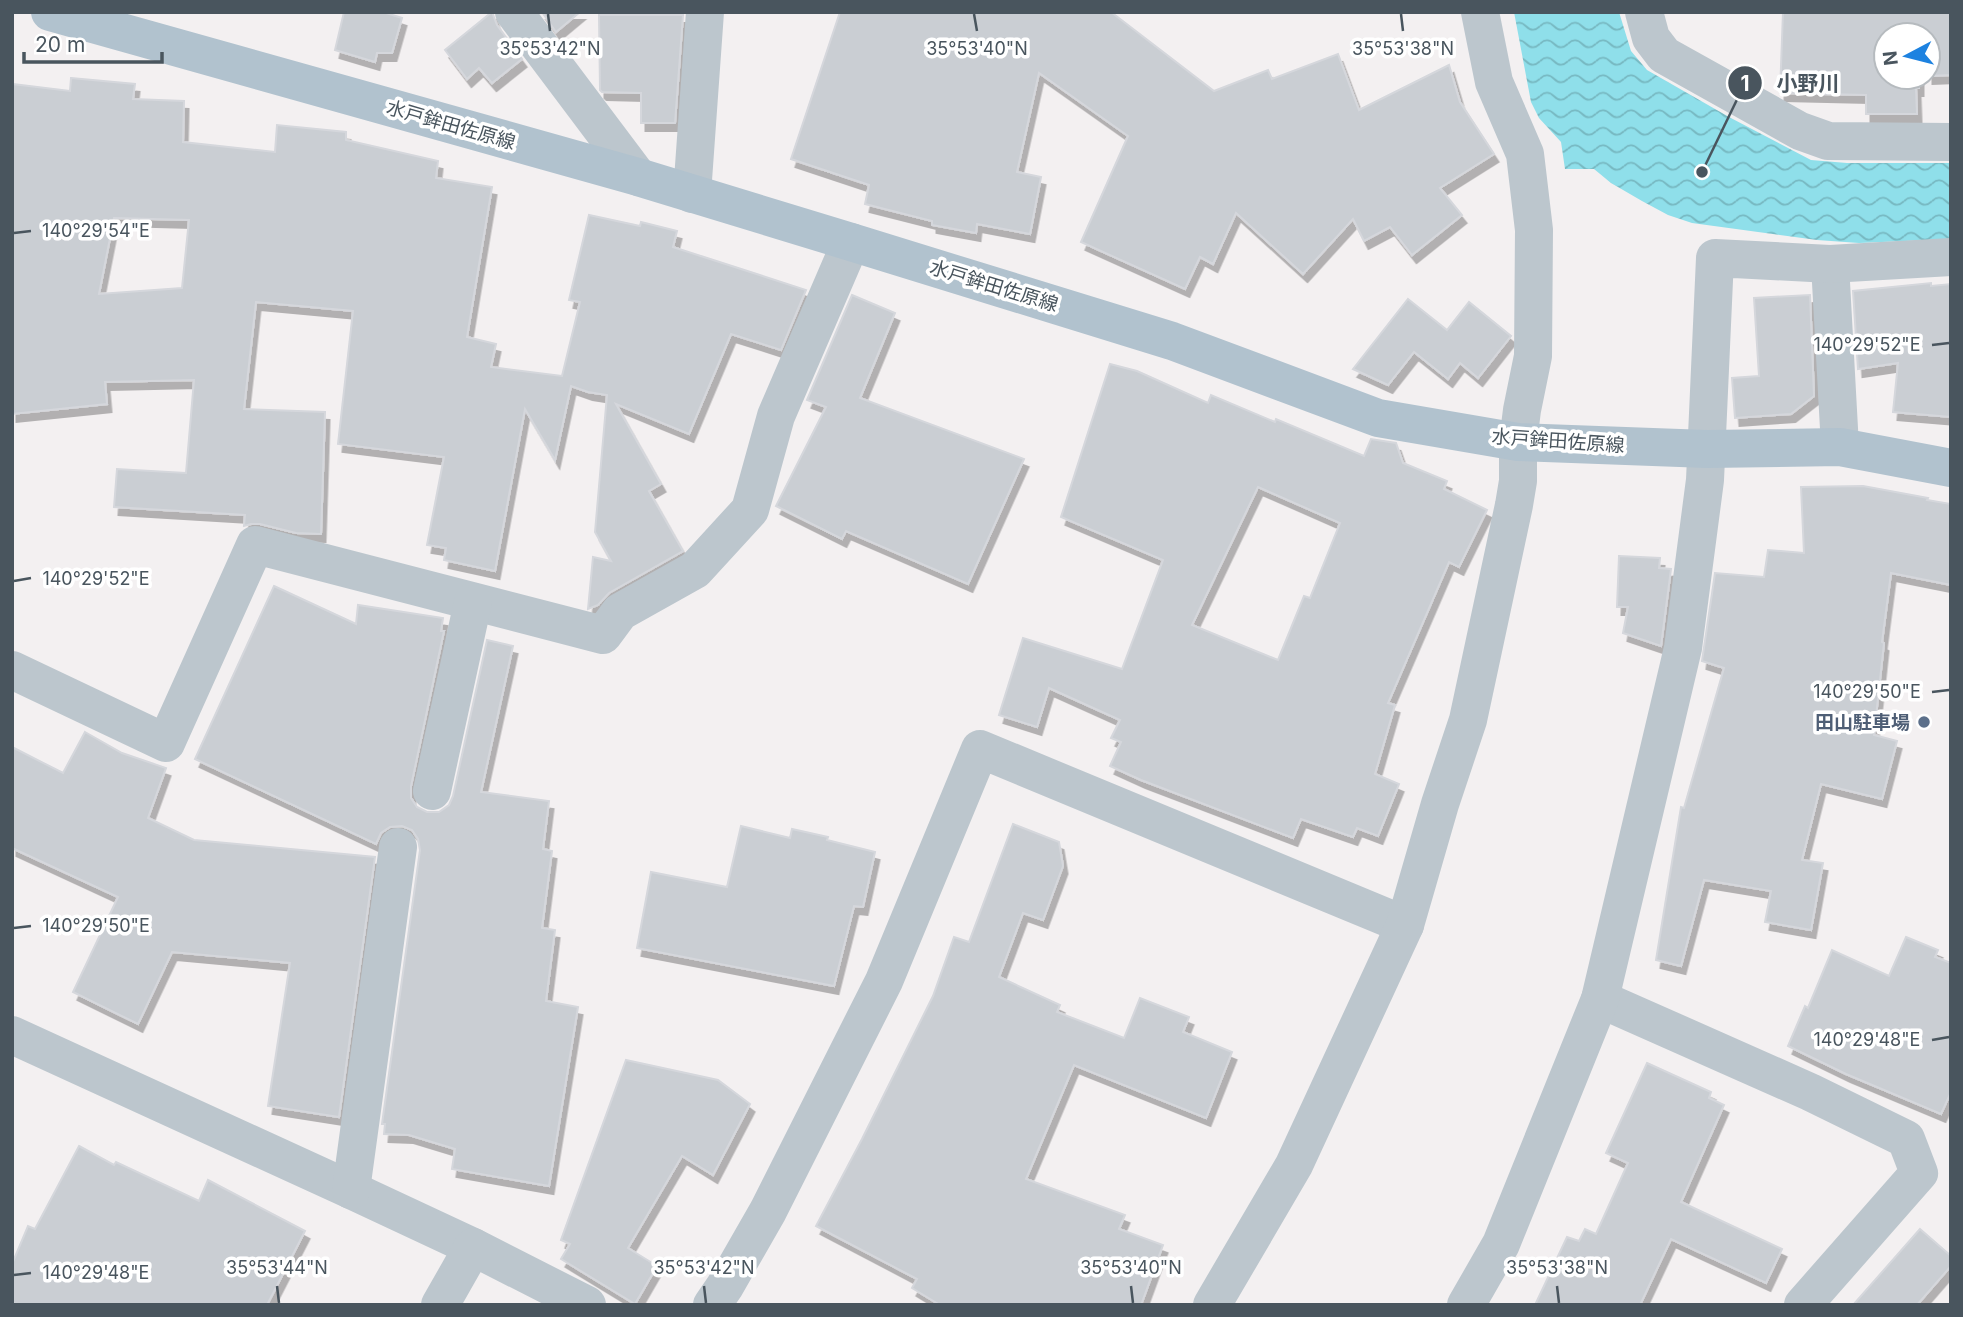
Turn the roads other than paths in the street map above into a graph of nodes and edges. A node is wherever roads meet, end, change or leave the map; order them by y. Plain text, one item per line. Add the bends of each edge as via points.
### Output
1 (50, 12) edge
2 (514, 12) edge
3 (705, 12) edge
4 (1480, 12) edge
5 (1644, 12) edge
6 (1951, 142) edge
7 (638, 177) junction
8 (692, 194) junction
9 (851, 242) junction
10 (1951, 257) edge
11 (1830, 264) junction
12 (1518, 442) junction
13 (1840, 447) junction
14 (1707, 449) junction
15 (1951, 468) edge
16 (472, 602) junction
17 (12, 670) edge
18 (432, 791) dead end
19 (398, 847) dead end
20 (1405, 925) junction
21 (1600, 999) junction
22 (12, 1035) edge
23 (351, 1190) junction
24 (473, 1247) junction
25 (440, 1305) edge
26 (587, 1305) edge
27 (712, 1305) edge
28 (1212, 1305) edge
29 (1466, 1305) edge
30 (1803, 1305) edge

1 - 7 main road, 水戸鉾田佐原線
2 - 7 street
3 - 8 street
4 - 12 street via 1494,82 1525,154 1534,230 1533,356
5 - 6 street via 1651,38 1664,55 1800,131 1828,141
7 - 8 main road, 水戸鉾田佐原線
8 - 9 main road, 水戸鉾田佐原線
9 - 12 main road, 水戸鉾田佐原線 via 1172,341 1378,418
9 - 16 street via 776,416 750,510 695,570 620,612 603,635
10 - 11 street
11 - 13 street
11 - 14 street via 1715,258
12 - 14 main road, 水戸鉾田佐原線
12 - 20 street via 1518,481 1468,720
13 - 14 main road, 水戸鉾田佐原線
13 - 15 main road, 水戸鉾田佐原線
14 - 21 street via 1683,648
16 - 17 street via 255,545 166,743
16 - 18 street
19 - 23 street
20 - 27 street via 980,749 884,981 768,1211
20 - 28 street via 1294,1165
21 - 29 street via 1501,1244
21 - 30 street via 1906,1139 1919,1173
22 - 23 street
23 - 24 street
24 - 25 street
24 - 26 street

